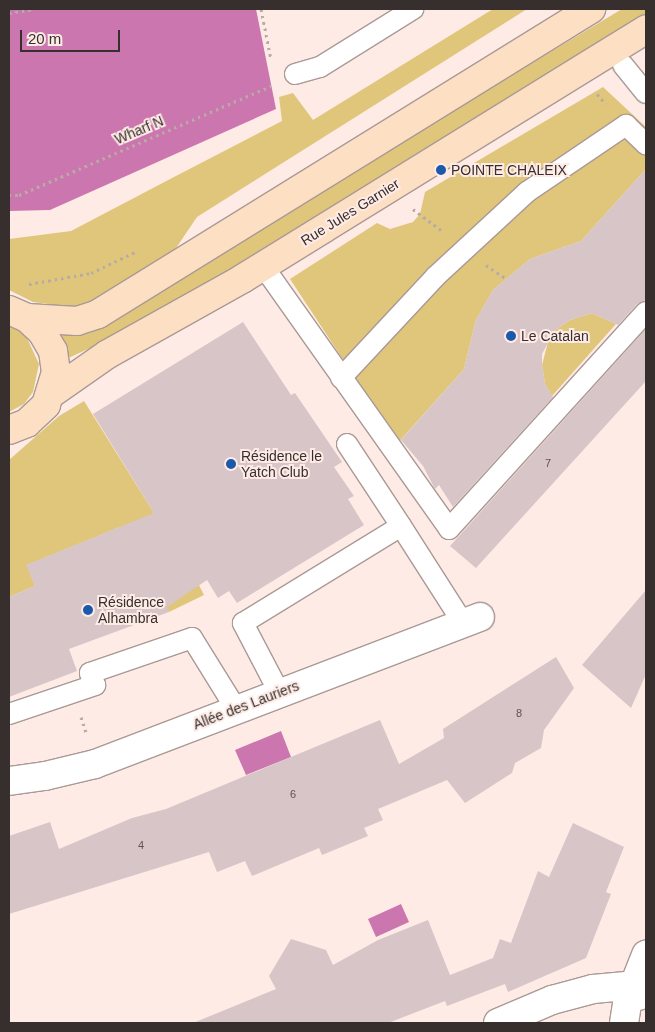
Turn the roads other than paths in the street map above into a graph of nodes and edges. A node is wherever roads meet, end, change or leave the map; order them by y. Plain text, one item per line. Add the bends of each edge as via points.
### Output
1 (413, 9) edge
2 (591, 9) edge
3 (646, 29) edge
4 (623, 65) dead end
5 (295, 74) dead end
6 (646, 93) edge
7 (646, 144) edge
8 (263, 266) junction
9 (646, 312) edge
10 (18, 314) edge
11 (341, 378) junction
12 (52, 393) junction
13 (9, 430) edge
14 (347, 444) dead end
15 (401, 526) junction
16 (472, 620) joint
17 (279, 692) junction
18 (236, 709) junction
19 (9, 714) edge
20 (9, 781) edge
21 (646, 955) edge
22 (634, 1002) edge
23 (498, 1023) edge

1 - 5 lane via 320,67
2 - 10 main road via 98,314 77,321
3 - 8 main road, Rue Jules Garnier
4 - 6 lane
7 - 11 lane via 626,125 527,192 436,276
8 - 11 lane
8 - 12 main road, Rue Jules Garnier via 108,354
9 - 11 lane via 450,529
10 - 12 main road via 42,332 52,351 56,372
12 - 13 main road via 37,415
14 - 15 lane
15 - 16 lane
15 - 17 lane via 243,623
16 - 17 street, Allée des Lauriers
17 - 18 street, Allée des Lauriers
18 - 19 lane via 192,638 90,673 95,685
18 - 20 street, Allée des Lauriers via 94,764
21 - 22 street
22 - 23 street via 593,989 552,1000

